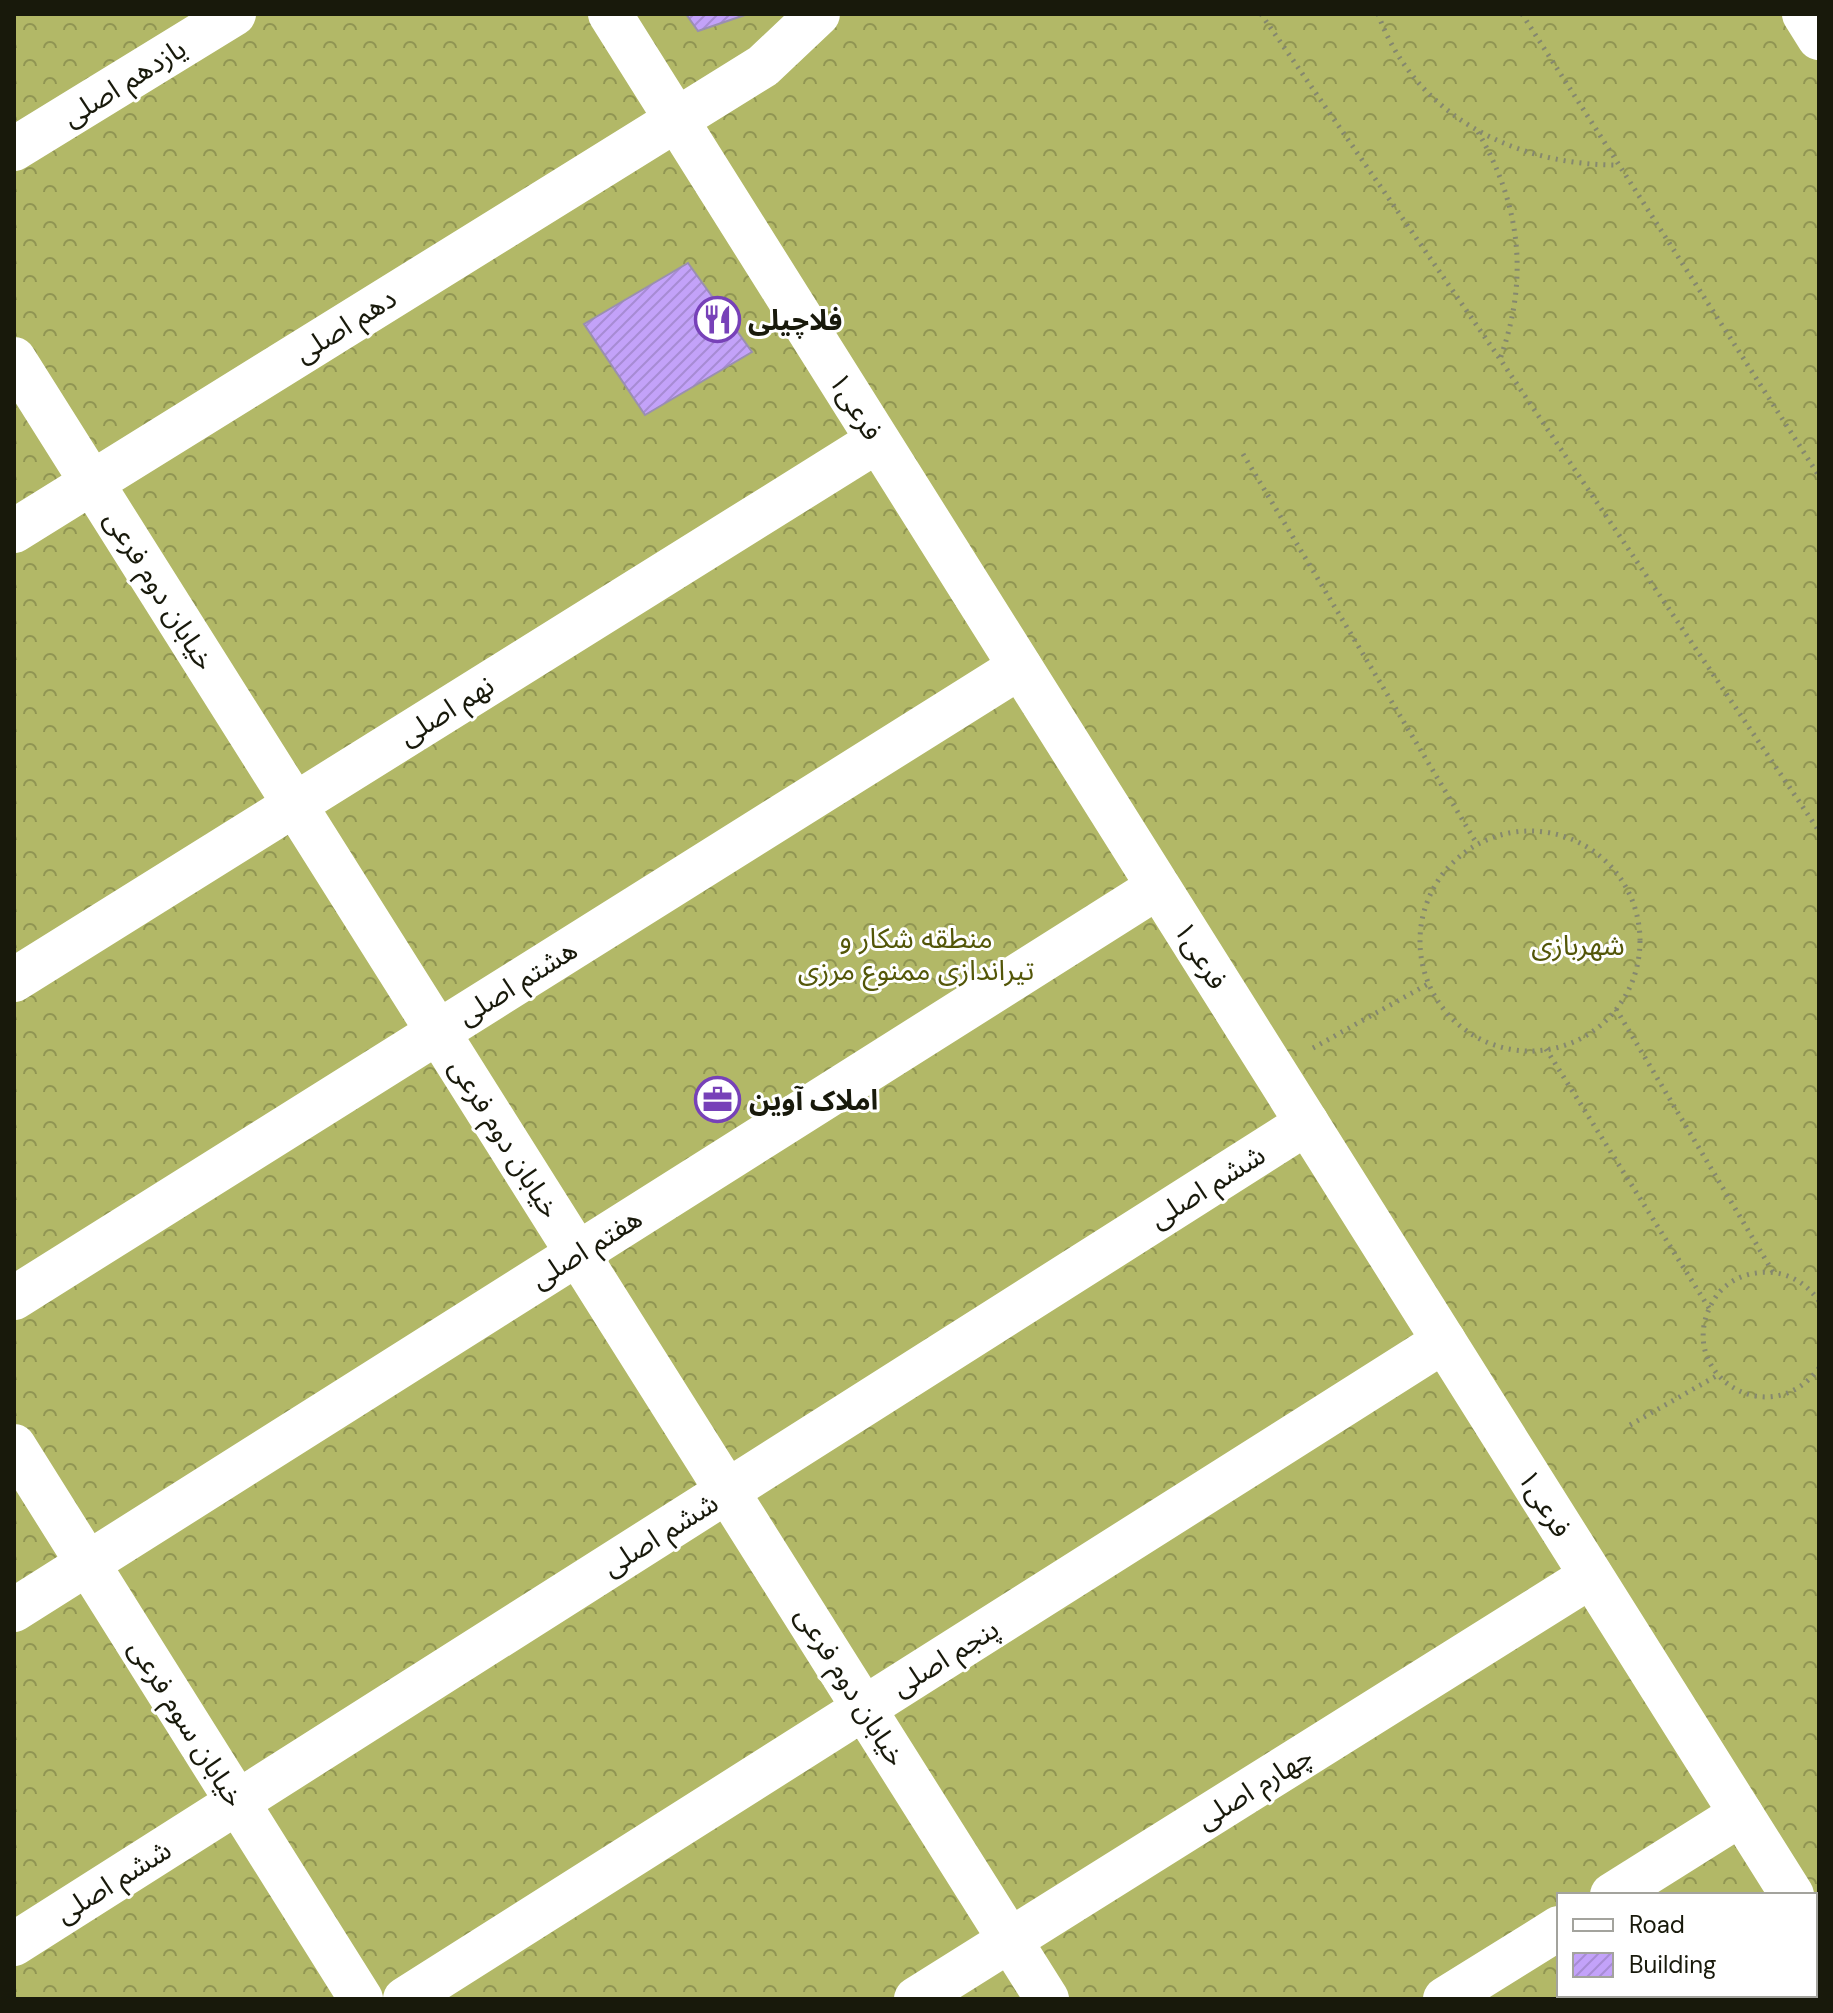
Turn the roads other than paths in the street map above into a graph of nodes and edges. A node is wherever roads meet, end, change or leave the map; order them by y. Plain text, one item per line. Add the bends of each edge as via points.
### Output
1 (234, 14) edge
2 (610, 14) edge
3 (818, 14) edge
4 (1804, 14) edge
5 (1819, 38) edge
6 (675, 119) junction
7 (14, 149) edge
8 (14, 359) edge
9 (877, 441) junction
10 (92, 482) junction
11 (14, 531) edge
12 (1020, 667) junction
13 (295, 804) junction
14 (1158, 887) junction
15 (14, 980) edge
16 (438, 1032) junction
17 (1307, 1123) junction
18 (578, 1254) junction
19 (14, 1298) edge
20 (1444, 1341) junction
21 (14, 1446) edge
22 (727, 1491) junction
23 (87, 1564) junction
24 (1591, 1576) junction
25 (14, 1610) edge
26 (864, 1708) junction
27 (237, 1803) junction
28 (1741, 1814) junction
29 (1615, 1893) edge
30 (1791, 1893) edge
31 (1557, 1929) edge
32 (1010, 1940) junction
33 (14, 1944) edge
34 (361, 1999) edge
35 (405, 1999) edge
36 (916, 1999) edge
37 (1047, 1999) edge
38 (1445, 1999) edge

1 - 7 street, یازدهم اصلی
2 - 6 street, فرعی۱
3 - 6 street, دهم اصلی via 763,66
4 - 5 street
6 - 9 street, فرعی۱
6 - 10 street, دهم اصلی
8 - 10 street, خیابان دوم فرعی
9 - 12 street, فرعی۱
9 - 13 street, نهم اصلی
10 - 11 street, دهم اصلی
10 - 13 street, خیابان دوم فرعی
12 - 14 street, فرعی۱
12 - 16 street, هشتم اصلی
13 - 15 street, نهم اصلی
13 - 16 street, خیابان دوم فرعی
14 - 17 street, فرعی۱
14 - 18 street, هفتم اصلی
16 - 18 street, خیابان دوم فرعی
16 - 19 street, هشتم اصلی
17 - 20 street, فرعی۱
17 - 22 street, ششم اصلی
18 - 22 street, خیابان دوم فرعی
18 - 23 street, هفتم اصلی
20 - 24 street, فرعی۱
20 - 26 street, پنجم اصلی
21 - 23 street, خیابان سوم فرعی
22 - 26 street, خیابان دوم فرعی
22 - 27 street, ششم اصلی
23 - 25 street, هفتم اصلی
23 - 27 street, خیابان سوم فرعی
24 - 28 street, فرعی۱
24 - 32 street, چهارم اصلی
26 - 32 street, خیابان دوم فرعی
26 - 35 street, پنجم اصلی
27 - 33 street, ششم اصلی
27 - 34 street, خیابان سوم فرعی
28 - 29 street
28 - 30 street, فرعی۱
31 - 38 street
32 - 36 street, چهارم اصلی
32 - 37 street, خیابان دوم فرعی

